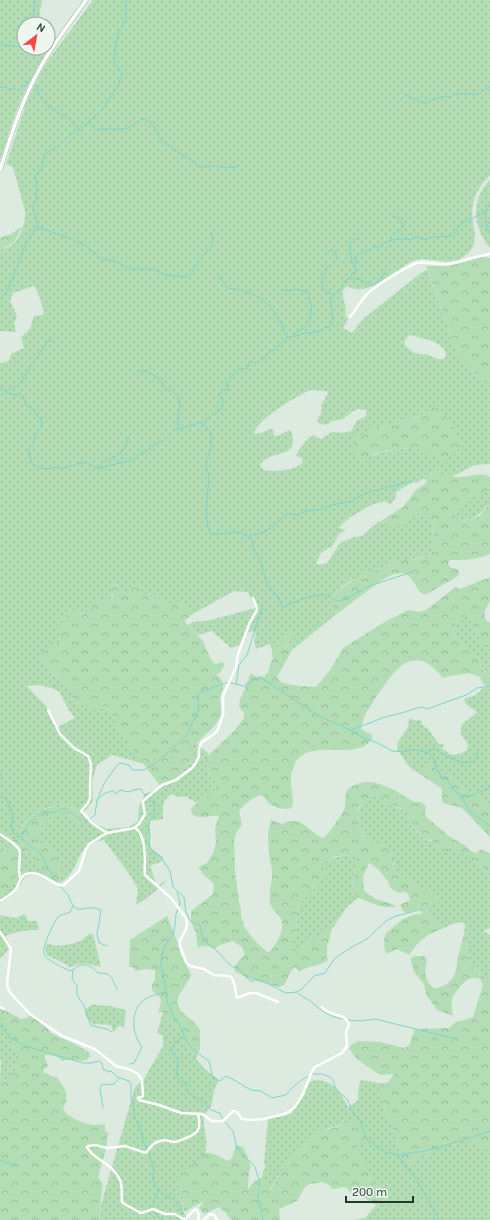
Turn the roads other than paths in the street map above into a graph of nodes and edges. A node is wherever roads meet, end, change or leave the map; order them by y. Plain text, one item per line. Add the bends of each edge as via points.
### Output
1 (86, 0) edge
2 (0, 170) edge
3 (490, 254) edge
4 (350, 317) dead end
5 (253, 598) dead end
6 (48, 710) dead end
7 (134, 828) junction
8 (107, 833) junction
9 (0, 834) edge
10 (20, 879) junction
11 (0, 901) edge
12 (0, 932) edge
13 (278, 1002) dead end
14 (0, 1007) edge
15 (322, 1007) dead end
16 (4, 1008) dead end
17 (198, 1114) junction
18 (198, 1220) edge
19 (204, 1220) edge
20 (217, 1220) edge

1 - 2 main road via 35,79 18,114
3 - 4 street via 448,264 415,264 370,292
5 - 7 street via 258,610 249,625 236,667 224,693 224,715 217,731 200,745 199,757 193,767 176,780 162,785 143,801 145,814
6 - 8 street via 60,734 89,758 92,767 90,796 81,811 92,823
7 - 8 street
7 - 13 street via 142,836 145,875 171,898 186,918 186,930 180,941 186,962 190,966 232,978 237,998 256,993
8 - 10 street via 87,846 79,871 63,885 57,885 34,873 26,874
9 - 10 street via 19,848
10 - 11 street via 16,890
12 - 17 street via 11,949 8,989 30,1014 64,1038 95,1049 116,1066 138,1074 142,1080 143,1090 143,1096 138,1098 139,1100 178,1113
14 - 16 street
15 - 17 street via 330,1013 346,1018 349,1024 346,1032 347,1046 344,1051 312,1070 303,1094 293,1109 284,1114 256,1120 242,1119 234,1111 222,1122 212,1121
17 - 18 street via 199,1129 195,1133 179,1141 159,1141 146,1153 125,1146 87,1147 116,1173 122,1188 122,1200 126,1205 141,1213 153,1208 163,1213 175,1214 185,1220 196,1209 199,1213
19 - 20 street via 210,1214

